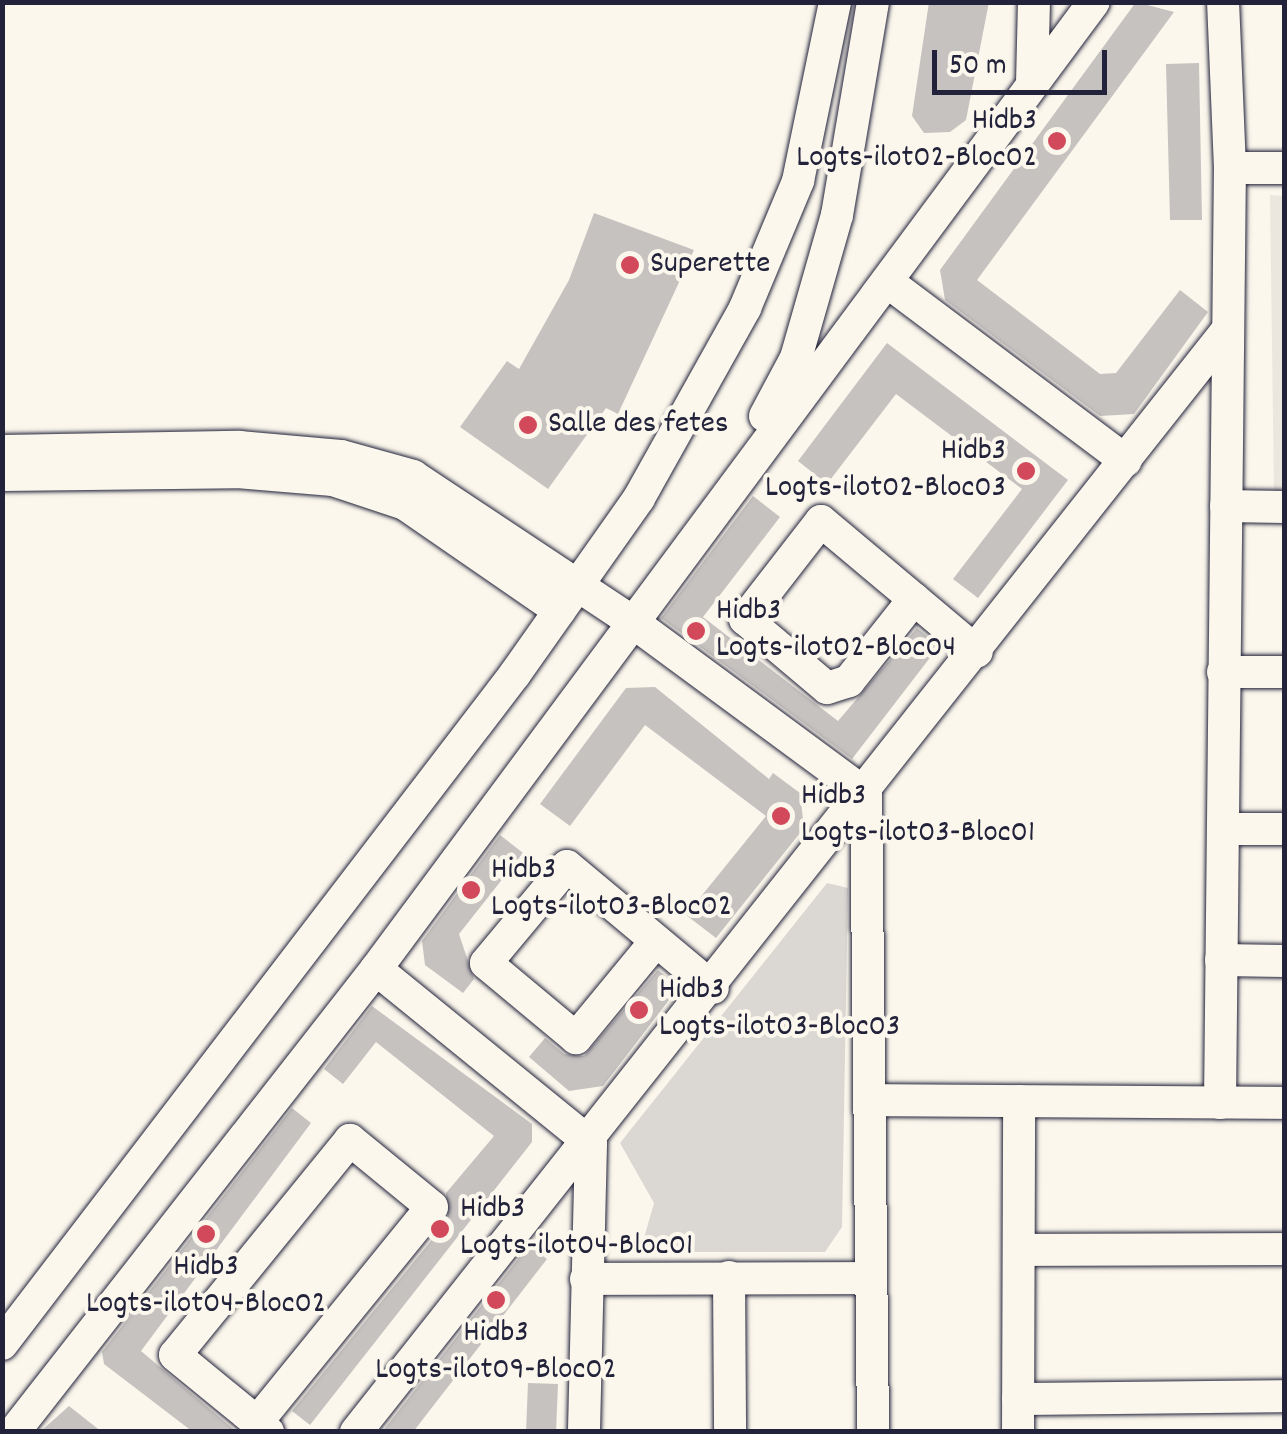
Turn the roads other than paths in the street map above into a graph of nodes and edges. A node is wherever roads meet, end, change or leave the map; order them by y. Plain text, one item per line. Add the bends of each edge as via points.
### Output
1 (836, 2) edge
2 (873, 2) edge
3 (1034, 2) edge
4 (1094, 2) edge
5 (1223, 2) edge
6 (1032, 83) junction
7 (1230, 168) junction
8 (1284, 168) edge
9 (889, 283) junction
10 (1228, 330) junction
11 (2, 450) edge
12 (1126, 461) junction
13 (2, 475) edge
14 (725, 490) junction
15 (1226, 506) junction
16 (1284, 506) edge
17 (914, 599) junction
18 (569, 600) junction
19 (634, 623) junction
20 (976, 652) junction
21 (1224, 672) junction
22 (1284, 672) edge
23 (866, 794) junction
24 (1224, 829) junction
25 (1284, 829) edge
26 (656, 940) junction
27 (1220, 960) junction
28 (1284, 961) edge
29 (376, 968) junction
30 (713, 988) junction
31 (870, 1100) junction
32 (1019, 1101) junction
33 (1220, 1103) junction
34 (1284, 1104) edge
35 (591, 1144) junction
36 (1284, 1249) edge
37 (1019, 1250) junction
38 (729, 1277) junction
39 (871, 1278) junction
40 (586, 1279) junction
41 (2, 1344) edge
42 (1284, 1396) edge
43 (1018, 1416) edge
44 (262, 1427) edge
45 (14, 1432) edge
46 (356, 1432) edge
47 (584, 1432) edge
48 (730, 1432) edge
49 (873, 1432) edge

1 - 18 street via 798,182 746,308 639,498
2 - 14 street via 837,216 796,358
3 - 6 street
4 - 6 street
5 - 7 street
6 - 9 street
7 - 8 street
7 - 10 street
9 - 12 street
9 - 14 street
10 - 12 street
10 - 15 street
11 - 18 street via 238,447 340,456 413,476
12 - 20 street
13 - 18 street via 238,472 333,480 405,504
14 - 19 street
15 - 16 street
15 - 21 street
17 - 17 street via 821,521 745,619 827,688 849,681
17 - 20 street
18 - 19 street
18 - 41 street
19 - 23 street
19 - 29 street
20 - 23 street
21 - 22 street
21 - 24 street
23 - 30 street
23 - 31 street
24 - 25 street
24 - 27 street
26 - 26 street via 567,866 486,963 576,1038
26 - 30 street
27 - 28 street
27 - 33 street
29 - 35 street
29 - 45 street
30 - 35 street
31 - 32 street
31 - 39 street
32 - 33 street
32 - 37 street
33 - 34 street
35 - 40 street
35 - 46 street
36 - 37 street
37 - 43 street
38 - 39 street
38 - 40 street
38 - 48 street
39 - 49 street
40 - 47 street
42 - 43 street
44 - 44 street via 175,1355 350,1140 432,1208

